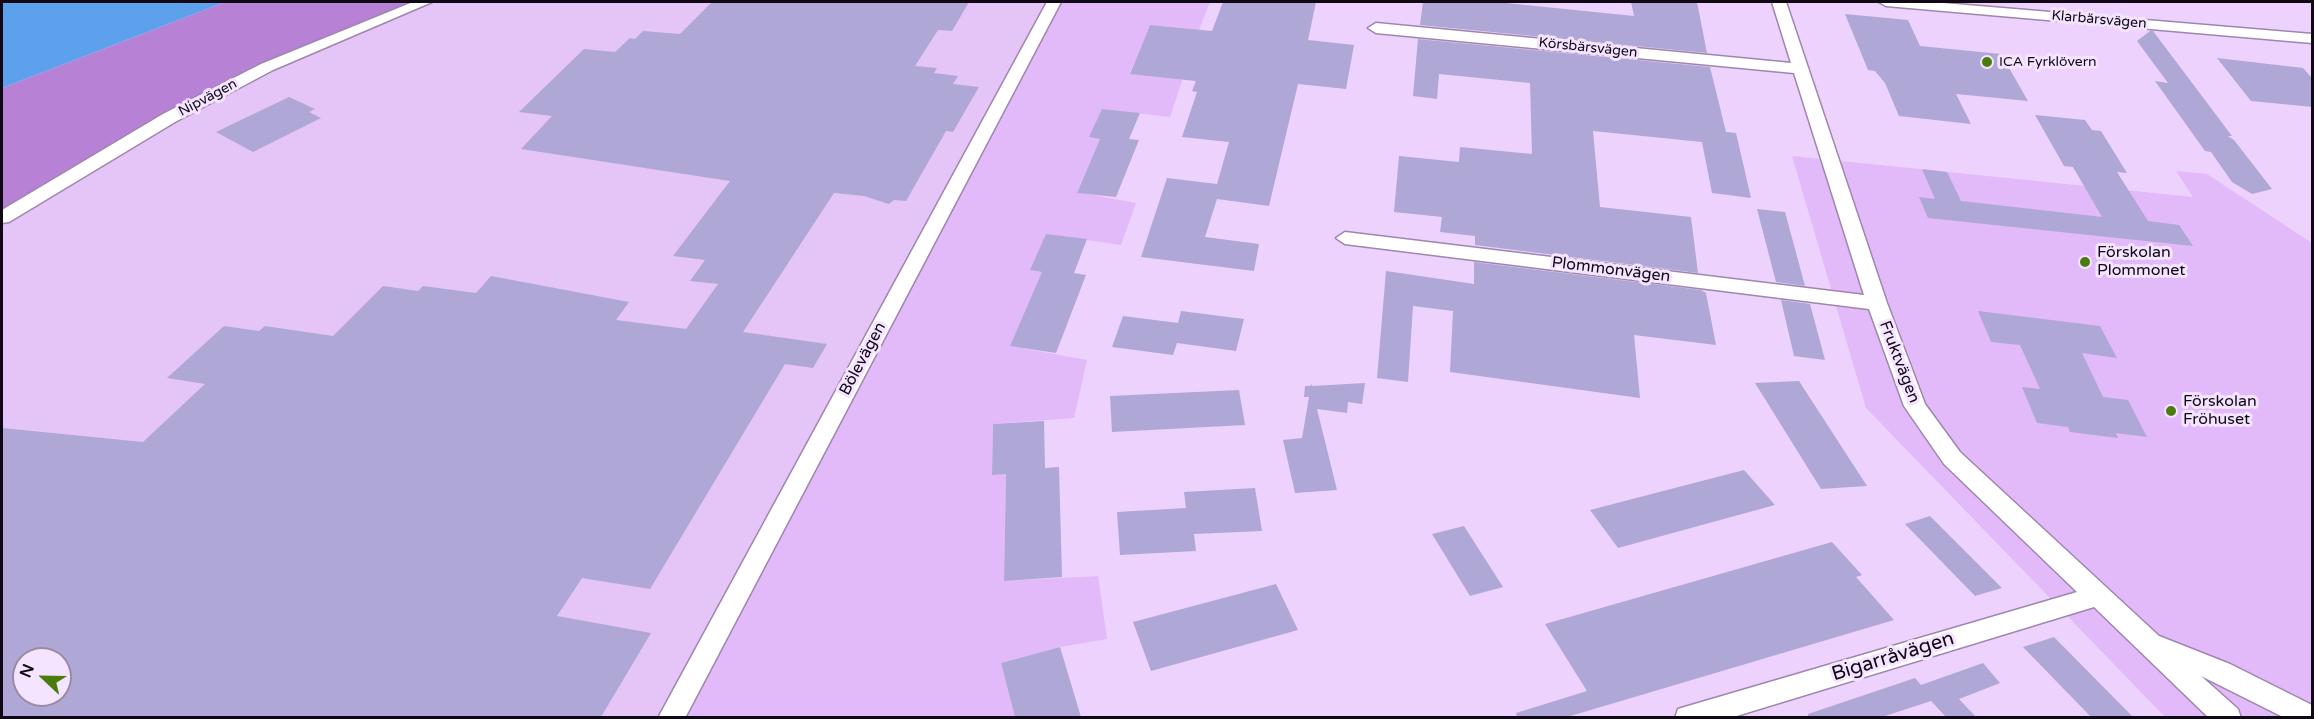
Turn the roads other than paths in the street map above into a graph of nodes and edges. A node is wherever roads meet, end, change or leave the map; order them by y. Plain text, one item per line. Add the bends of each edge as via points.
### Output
1 (425, 2) edge
2 (1054, 2) edge
3 (1779, 2) edge
4 (1886, 2) edge
5 (2031, 8) edge
6 (1376, 28) dead end
7 (2313, 39) edge
8 (1800, 69) junction
9 (2, 218) edge
10 (1345, 238) dead end
11 (1877, 303) junction
12 (2097, 596) junction
13 (2149, 642) junction
14 (671, 717) edge
15 (1688, 717) edge
16 (2228, 717) edge
17 (2312, 717) edge

1 - 9 street, Nipvägen via 267,67 169,118
2 - 14 street, Bölevägen
3 - 8 street, Fruktvägen
4 - 5 street, Klarbärsvägen
5 - 7 street, Klarbärsvägen
6 - 8 street, Körsbärsvägen
8 - 11 street, Fruktvägen
10 - 11 street, Plommonvägen
11 - 12 street, Fruktvägen via 1915,406 1952,458
12 - 13 street, Fruktvägen
12 - 15 street, Bigarråvägen
13 - 16 street, Fruktvägen
13 - 17 street, Fruktvägen

